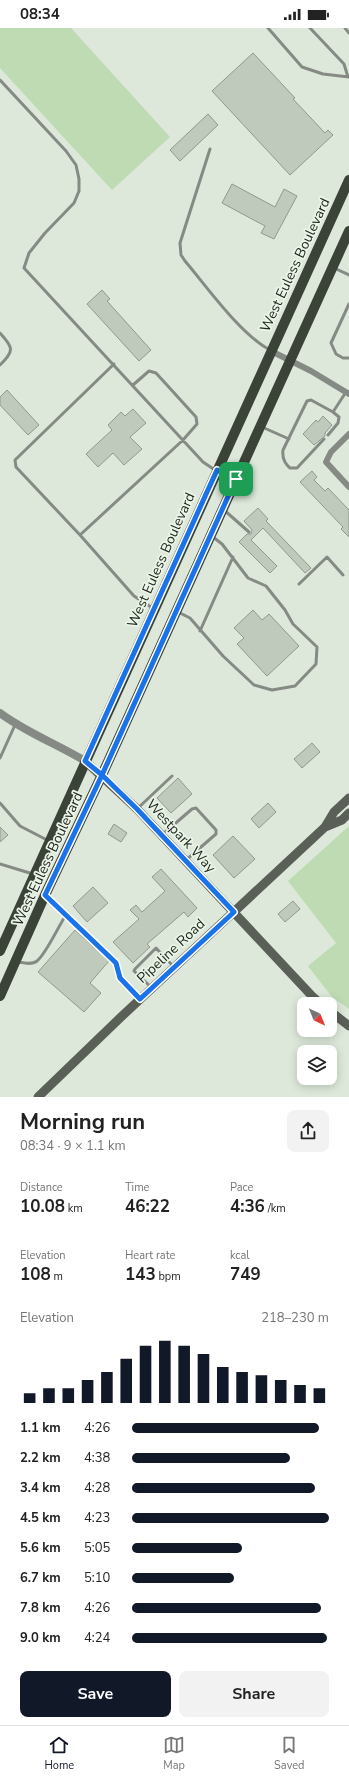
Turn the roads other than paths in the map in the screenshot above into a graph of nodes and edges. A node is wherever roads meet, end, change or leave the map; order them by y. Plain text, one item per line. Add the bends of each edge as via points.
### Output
1 (268, 28) edge
2 (310, 28) edge
3 (345, 28) edge
4 (349, 33) edge
5 (349, 77) edge
6 (0, 80) edge
7 (210, 149) dead end
8 (349, 180) edge
9 (349, 231) edge
10 (332, 268) junction
11 (349, 274) edge
12 (349, 304) edge
13 (0, 333) edge
14 (271, 350) junction
15 (349, 358) edge
16 (291, 360) junction
17 (114, 364) junction
18 (0, 365) edge
19 (133, 385) junction
20 (347, 393) edge
21 (333, 412) junction
22 (260, 426) junction
23 (349, 434) edge
24 (328, 436) dead end
25 (289, 439) junction
26 (324, 439) dead end
27 (183, 440) junction
28 (217, 470) junction
29 (236, 479) junction
30 (349, 487) edge
31 (223, 509) junction
32 (249, 532) dead end
33 (80, 535) junction
34 (211, 536) junction
35 (233, 557) junction
36 (343, 575) dead end
37 (299, 584) dead end
38 (154, 609) junction
39 (177, 611) junction
40 (200, 631) junction
41 (0, 714) edge
42 (15, 724) junction
43 (1, 755) edge
44 (85, 761) junction
45 (102, 775) junction
46 (172, 776) dead end
47 (349, 798) edge
48 (0, 803) edge
49 (137, 809) junction
50 (349, 813) edge
51 (325, 827) junction
52 (162, 835) junction
53 (49, 841) junction
54 (185, 861) junction
55 (0, 864) edge
56 (34, 875) junction
57 (45, 895) junction
58 (234, 912) junction
59 (66, 915) junction
60 (0, 951) edge
61 (15, 962) junction
62 (175, 967) junction
63 (152, 988) junction
64 (1, 992) edge
65 (313, 997) edge
66 (140, 999) junction
67 (337, 1017) edge
68 (349, 1026) edge
69 (38, 1097) edge

1 - 5 lane via 302,66 323,74
2 - 5 lane via 344,64
3 - 4 lane
6 - 17 lane via 66,152 76,165 79,179 79,191 74,203 29,253 24,268
7 - 14 lane via 180,243 181,255 244,331
8 - 14 main road, West Euless Boulevard
9 - 10 main road, West Euless Boulevard
10 - 11 lane
10 - 16 main road, West Euless Boulevard
12 - 15 lane via 331,343 336,354
13 - 18 lane via 11,345 8,357
14 - 16 street
14 - 28 main road, West Euless Boulevard
16 - 20 street
16 - 22 main road, West Euless Boulevard
17 - 19 lane
17 - 33 lane via 14,460 16,467
19 - 27 lane
19 - 27 lane via 153,371 196,417 197,424
20 - 21 lane
21 - 24 lane via 339,420
21 - 25 lane via 311,400 307,402
22 - 25 lane
22 - 29 main road, West Euless Boulevard
23 - 30 street via 331,452 326,462
25 - 26 lane via 282,457 286,465 295,469
27 - 28 lane via 203,462
27 - 33 lane
28 - 29 main road
28 - 38 main road, West Euless Boulevard
29 - 31 main road, West Euless Boulevard
31 - 32 lane
31 - 34 main road, West Euless Boulevard
33 - 38 lane via 134,596
34 - 35 lane
34 - 39 main road, West Euless Boulevard
35 - 40 lane
35 - 40 lane via 248,578 266,586 293,624 317,647 316,664 295,686 272,690 260,687 254,685
36 - 37 lane via 327,558
38 - 44 main road, West Euless Boulevard
39 - 40 lane via 190,618
39 - 45 main road, West Euless Boulevard
41 - 42 street, Westpark Way
42 - 43 lane
42 - 44 street, Westpark Way via 61,746
44 - 45 main road, Westpark Way
44 - 53 main road, West Euless Boulevard
45 - 49 main road, Westpark Way
45 - 57 main road, West Euless Boulevard
46 - 49 lane
47 - 51 main road, Pipeline Road via 334,812
48 - 53 lane via 20,826
49 - 52 main road, Westpark Way
50 - 51 main road, Pipeline Road via 342,820
51 - 58 main road, Pipeline Road
52 - 54 main road, Westpark Way
52 - 54 lane via 192,808 196,808 216,830 216,834
53 - 56 main road, West Euless Boulevard
54 - 58 main road, Westpark Way
55 - 56 lane
56 - 60 main road, West Euless Boulevard
57 - 59 lane
57 - 61 main road, West Euless Boulevard
58 - 62 main road, Pipeline Road
58 - 65 main road, Westpark Way
59 - 61 lane via 43,954 36,961
59 - 66 lane via 116,963 120,978
61 - 64 main road, West Euless Boulevard
62 - 63 main road, Pipeline Road
62 - 63 lane via 156,948 134,971
63 - 66 main road, Pipeline Road
66 - 69 main road, Pipeline Road
67 - 68 main road

